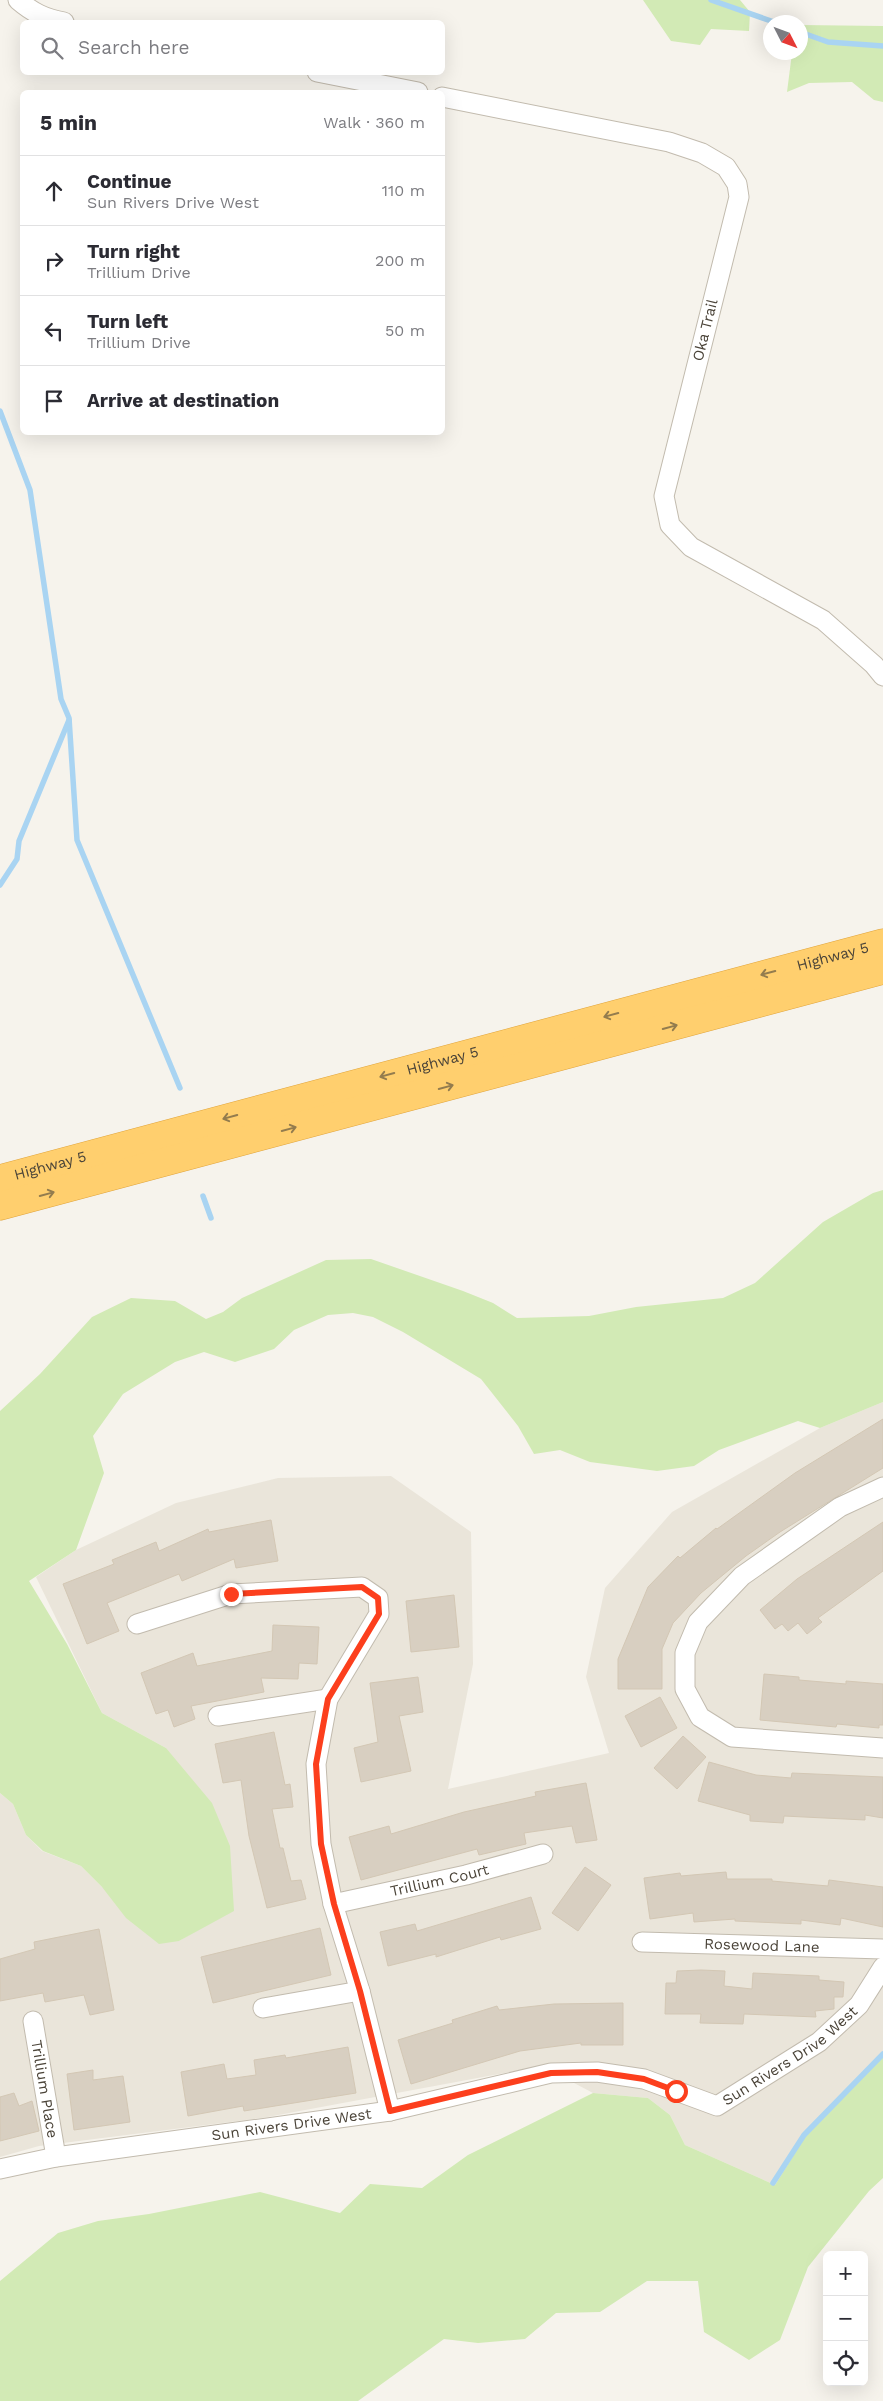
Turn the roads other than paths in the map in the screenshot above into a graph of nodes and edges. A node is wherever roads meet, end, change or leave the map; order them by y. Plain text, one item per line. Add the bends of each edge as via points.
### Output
1 (18, 0) edge
2 (53, 20) edge
3 (332, 75) edge
4 (408, 90) edge
5 (445, 98) edge
6 (883, 676) edge
7 (883, 943) edge
8 (883, 970) edge
9 (0, 1179) edge
10 (0, 1206) edge
11 (883, 1487) edge
12 (137, 1624) dead end
13 (328, 1699) junction
14 (218, 1716) dead end
15 (883, 1748) edge
16 (543, 1854) dead end
17 (334, 1904) junction
18 (642, 1942) dead end
19 (883, 1949) edge
20 (883, 1967) edge
21 (360, 1991) junction
22 (263, 2008) dead end
23 (33, 2021) dead end
24 (390, 2111) junction
25 (56, 2157) junction
26 (0, 2169) edge

1 - 2 street via 32,12
3 - 4 street
5 - 6 street, Oka Trail via 669,142 717,160 733,174 739,197 664,496 670,525 691,547 823,620
7 -> 9 highway, Highway 5
10 -> 8 highway, Highway 5
11 - 15 street via 840,1507 742,1576 698,1622 685,1653 685,1689 700,1717 732,1737
12 - 13 street via 231,1594 362,1587 378,1598 379,1614
13 - 14 street
13 - 17 street via 316,1764 321,1844
16 - 17 street, Trillium Court via 466,1875
17 - 21 street
18 - 19 street, Rosewood Lane
20 - 24 street, Sun Rivers Drive West via 858,2005 819,2042 717,2106 644,2079 597,2072 551,2073
21 - 22 street
21 - 24 street
23 - 25 street, Trillium Place
24 - 25 street, Sun Rivers Drive West
25 - 26 street, Sun Rivers Drive West

